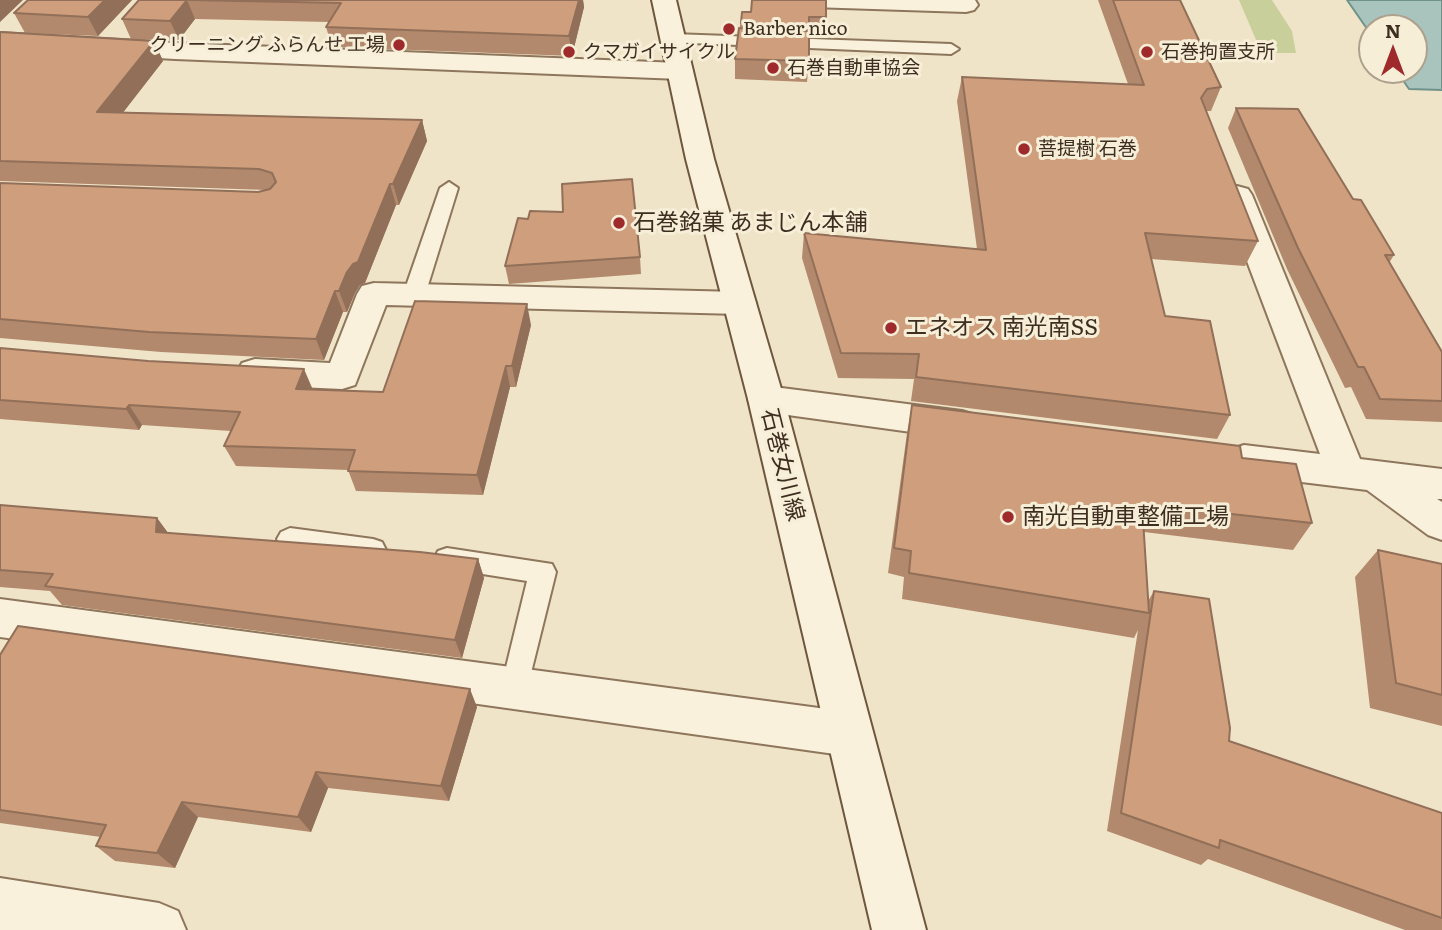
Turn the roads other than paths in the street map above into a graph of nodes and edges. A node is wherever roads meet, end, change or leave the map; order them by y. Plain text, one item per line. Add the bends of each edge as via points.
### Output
1 (664, 0) edge
2 (811, 0) edge
3 (968, 10) edge
4 (25, 16) edge
5 (0, 40) edge
6 (951, 49) dead end
7 (677, 55) junction
8 (1227, 172) edge
9 (449, 188) dead end
10 (414, 295) junction
11 (739, 303) junction
12 (230, 370) edge
13 (766, 399) junction
14 (989, 429) edge
15 (1209, 456) edge
16 (1362, 475) junction
17 (1442, 484) edge
18 (1442, 524) edge
19 (290, 539) edge
20 (397, 553) edge
21 (423, 556) edge
22 (0, 618) edge
23 (515, 688) junction
24 (849, 734) junction
25 (0, 904) edge
26 (159, 930) edge
27 (899, 930) edge

1 - 7 street, 石巻女川線
2 - 3 street
4 - 5 street
5 - 7 street via 115,37 175,51
6 - 7 lane
7 - 11 street, 石巻女川線
8 - 16 street
9 - 10 lane
10 - 11 street
10 - 12 street via 374,294 342,376
11 - 13 street, 石巻女川線
13 - 14 street
13 - 24 street, 石巻女川線
15 - 16 street
16 - 17 street
16 - 18 street
19 - 20 lane
21 - 23 lane via 543,572
22 - 23 street
23 - 24 street
24 - 27 street, 石巻女川線
25 - 26 street

